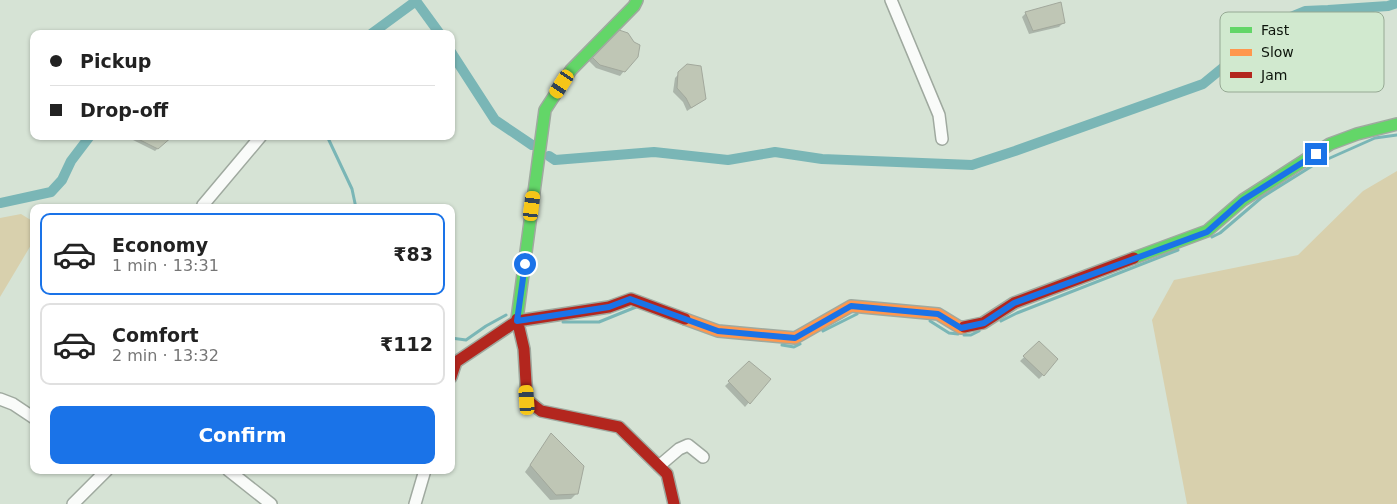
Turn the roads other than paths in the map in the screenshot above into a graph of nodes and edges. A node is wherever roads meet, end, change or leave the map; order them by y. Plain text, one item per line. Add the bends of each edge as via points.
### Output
1 (637, 0) edge
2 (891, 0) edge
3 (1397, 124) edge
4 (942, 139) dead end
5 (258, 140) edge
6 (204, 204) edge
7 (517, 321) junction
8 (455, 365) edge
9 (0, 399) edge
10 (30, 415) edge
11 (703, 457) dead end
12 (659, 466) junction
13 (104, 474) edge
14 (233, 474) edge
15 (423, 474) edge
16 (73, 504) edge
17 (270, 504) edge
18 (415, 504) edge
19 (674, 504) edge

1 - 7 street via 571,70 545,110
2 - 4 street via 939,114
3 - 7 street via 1330,144 1243,200 1207,232 1014,303 984,323 961,328 938,314 851,306 795,338 718,331 630,299 609,307
5 - 6 street
7 - 8 street
7 - 12 street via 524,349 527,400 541,411 619,427
9 - 10 street
11 - 12 street via 688,445
12 - 19 street via 667,474
13 - 16 street
14 - 17 street
15 - 18 street

